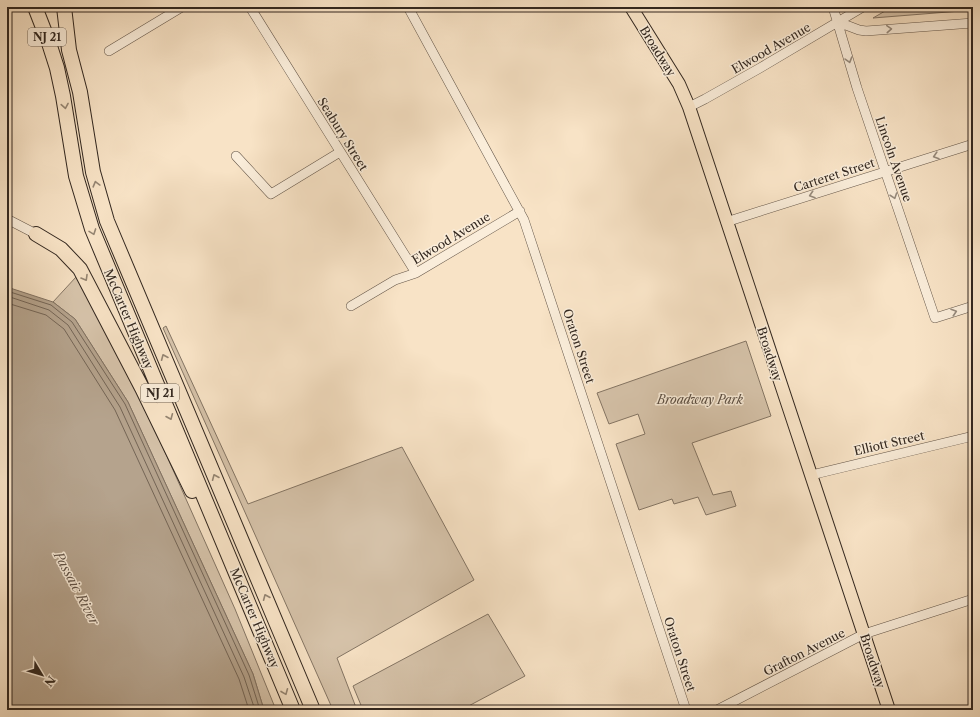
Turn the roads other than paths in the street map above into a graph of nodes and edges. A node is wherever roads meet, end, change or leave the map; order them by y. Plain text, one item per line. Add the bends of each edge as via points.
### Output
1 (35, 7) edge
2 (54, 7) edge
3 (64, 7) edge
4 (182, 7) edge
5 (250, 7) edge
6 (408, 7) edge
7 (631, 7) edge
8 (833, 7) edge
9 (863, 7) edge
10 (838, 22) junction
11 (973, 23) edge
12 (69, 50) junction
13 (109, 52) dead end
14 (689, 107) junction
15 (973, 144) edge
16 (340, 152) junction
17 (236, 156) dead end
18 (886, 171) junction
19 (520, 211) junction
20 (7, 219) edge
21 (726, 222) junction
22 (36, 234) joint
23 (416, 273) junction
24 (351, 306) dead end
25 (973, 306) edge
26 (973, 436) edge
27 (811, 475) junction
28 (973, 599) edge
29 (251, 609) junction
30 (275, 618) junction
31 (864, 634) junction
32 (293, 710) edge
33 (313, 710) edge
34 (323, 710) edge
35 (686, 710) edge
36 (717, 710) edge
37 (889, 710) edge

1 -> 29 highway, McCarter Highway / NJ 21 via 57,68 76,176 92,229
2 - 12 highway, NJ 21
3 - 12 highway
4 - 13 street
5 - 16 street, Seabury Street
6 - 19 street, Oraton Street
7 - 14 main road, Broadway via 679,84
8 - 10 street, Lincoln Avenue
9 - 10 street, Elwood Avenue
10 -> 11 street via 866,31
10 - 14 street, Elwood Avenue
10 -> 18 street, Lincoln Avenue via 857,88
30 -> 12 highway, NJ 21 via 107,221 93,172 80,92
14 - 21 main road, Broadway
15 -> 18 street, Carteret Street
16 - 17 street via 272,194
16 - 23 street, Seabury Street
18 -> 21 street, Carteret Street
18 -> 25 street, Lincoln Avenue via 935,318
19 - 23 street, Elwood Avenue
19 - 35 street, Oraton Street
20 - 22 street
21 - 27 main road, Broadway
22 -> 29 highway via 61,248 87,281
23 - 24 street, Elwood Avenue via 395,280
26 - 27 street, Elliott Street
27 - 31 main road, Broadway
28 - 31 street, Grafton Avenue
29 -> 32 highway, McCarter Highway / NJ 21
30 - 33 highway, NJ 21
30 - 34 highway
31 - 36 street, Grafton Avenue
31 - 37 main road, Broadway

